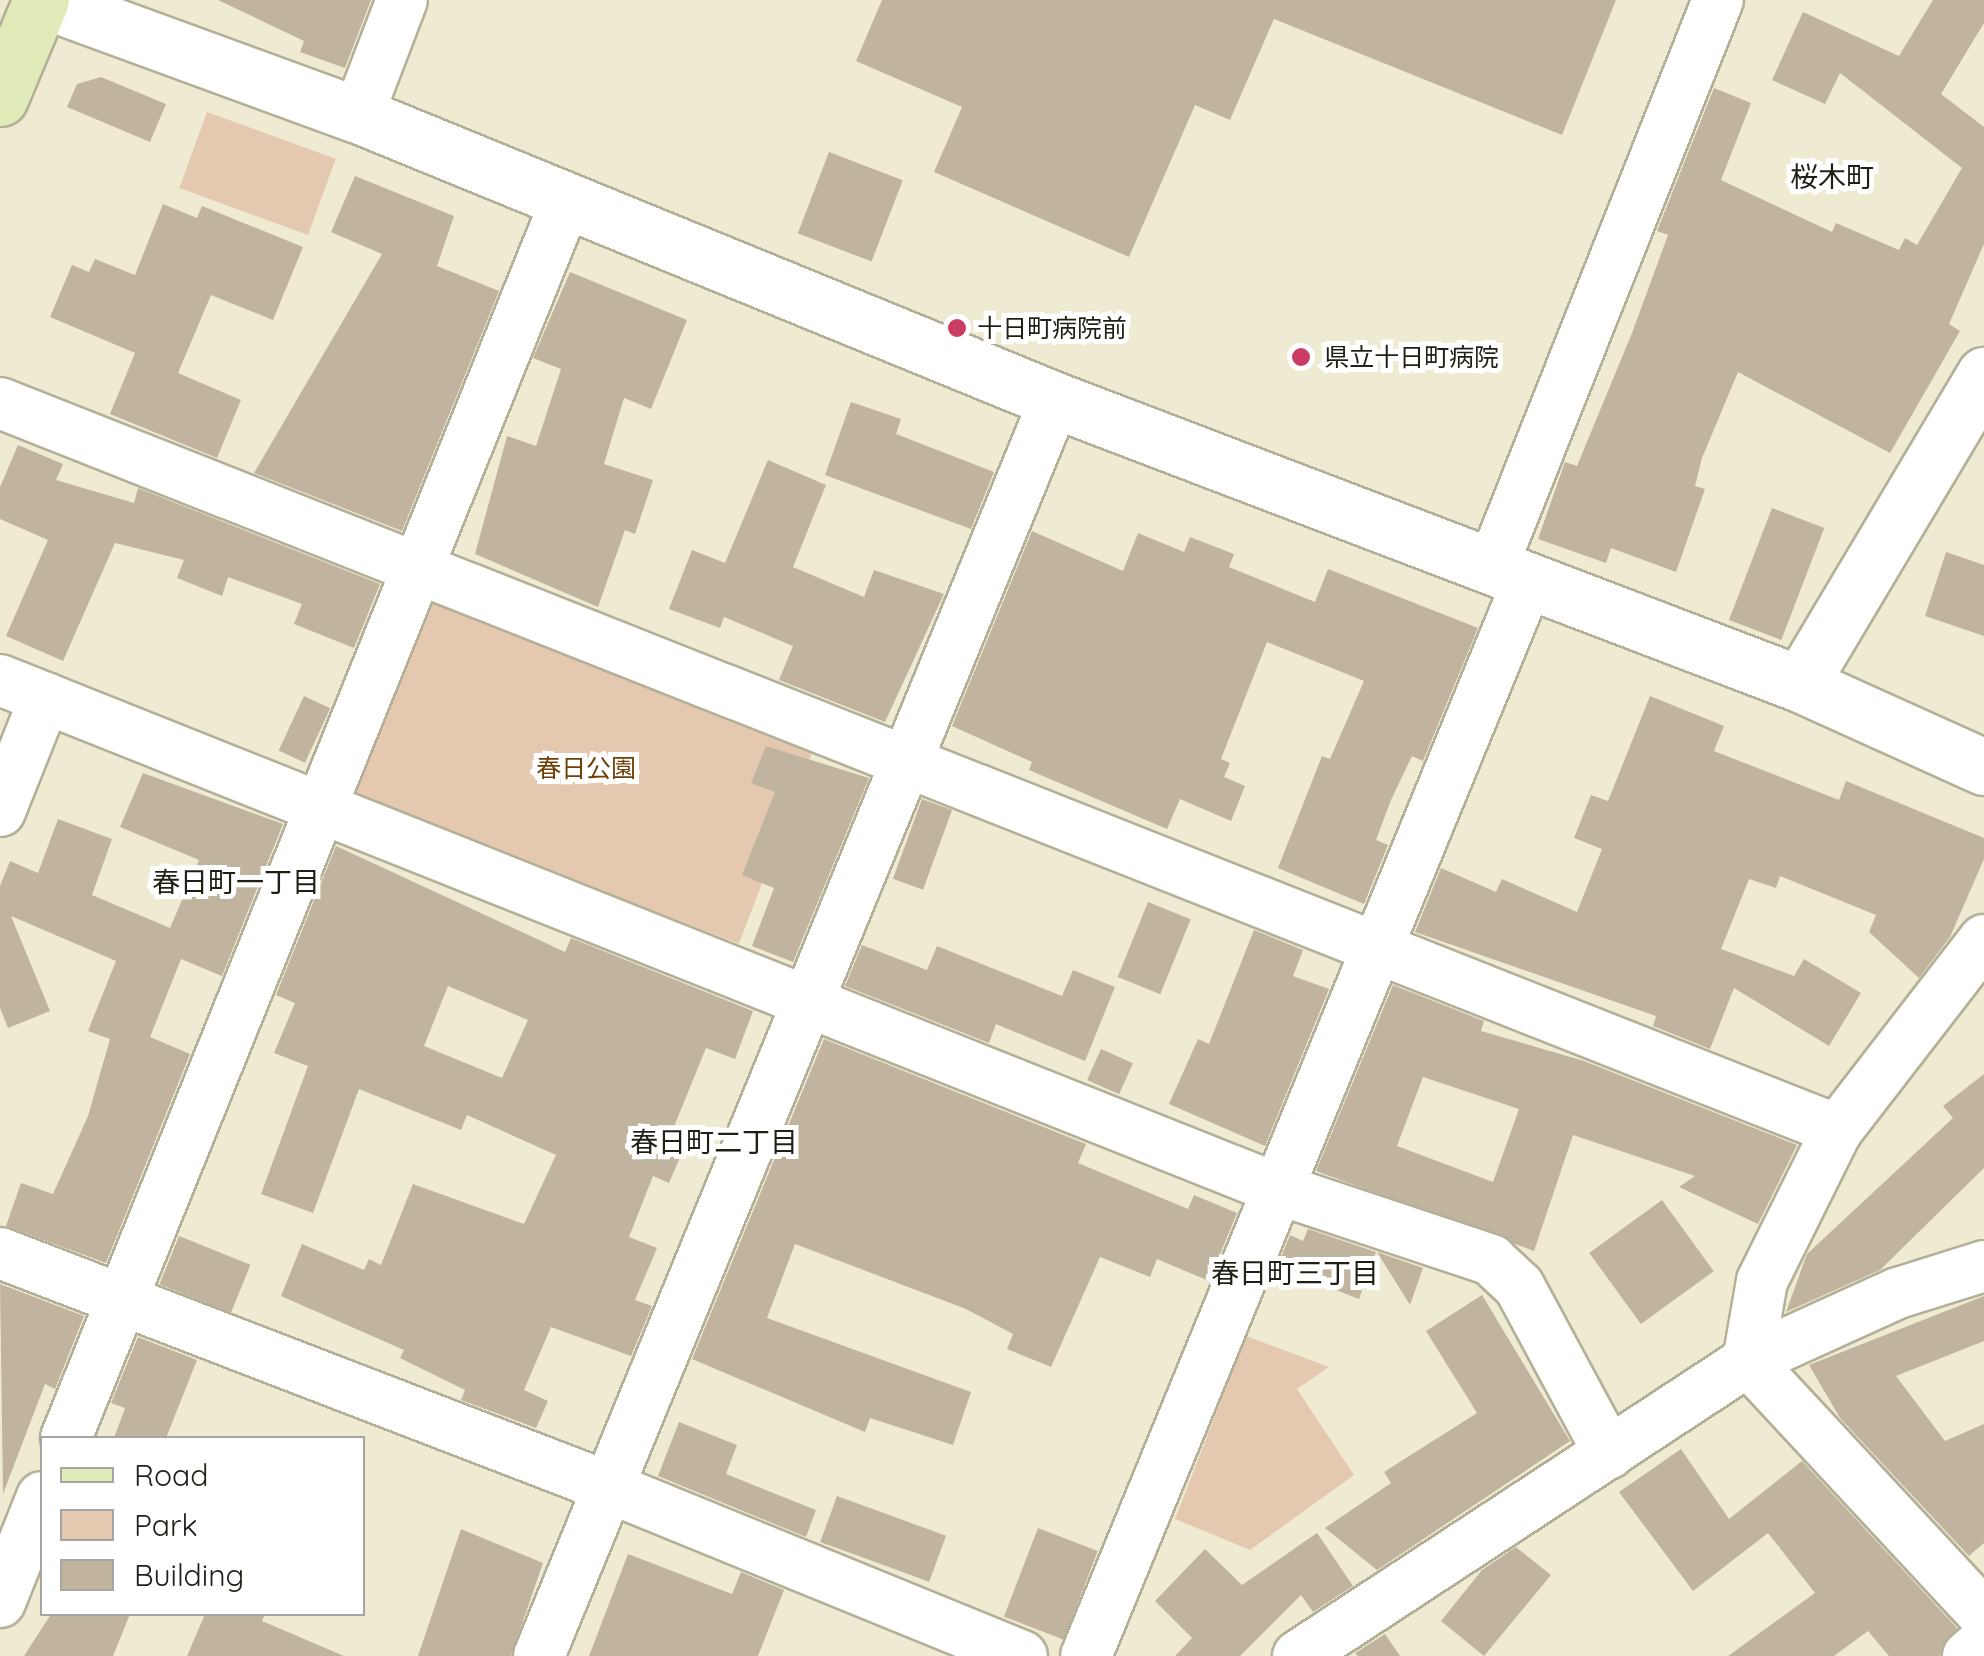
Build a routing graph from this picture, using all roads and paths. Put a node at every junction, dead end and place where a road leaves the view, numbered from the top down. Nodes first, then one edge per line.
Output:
1 (42, 0) edge
2 (402, 0) edge
3 (1718, 0) edge
4 (0, 98) edge
5 (358, 115) junction
6 (566, 200) junction
7 (1984, 375) edge
8 (1055, 400) junction
9 (0, 403) edge
10 (418, 568) junction
11 (1510, 574) junction
12 (1800, 684) junction
13 (22, 689) edge
14 (906, 762) junction
15 (1984, 767) edge
16 (321, 808) junction
17 (0, 811) edge
18 (1984, 940) edge
19 (1378, 947) junction
20 (807, 1002) junction
21 (1837, 1130) junction
22 (1278, 1189) junction
23 (0, 1253) edge
24 (1984, 1266) edge
25 (121, 1300) junction
26 (1748, 1361) junction
27 (67, 1436) edge
28 (1609, 1453) junction
29 (608, 1486) junction
30 (40, 1501) edge
31 (0, 1602) edge
32 (1984, 1615) edge
33 (1984, 1642) edge
34 (539, 1656) edge
35 (1022, 1656) edge
36 (1086, 1656) edge
37 (1298, 1656) edge
38 (1968, 1656) edge

1 - 4 main road
1 - 5 street
2 - 5 street
3 - 11 street
5 - 6 street
6 - 8 street
6 - 10 street
7 - 12 street
8 - 11 street
8 - 14 street
9 - 10 street
10 - 14 street
10 - 16 street
11 - 12 street
11 - 19 street
12 - 15 street
13 - 16 street
13 - 17 street
14 - 19 street
14 - 20 street
16 - 20 street
16 - 25 street
18 - 21 street
19 - 21 street
19 - 22 street
20 - 22 street
20 - 29 street
21 - 26 street
22 - 28 street
22 - 36 street
23 - 25 street
24 - 26 street
25 - 27 street
25 - 29 street
26 - 28 street
26 - 32 street
28 - 37 street
29 - 34 street
29 - 35 street
30 - 31 street
33 - 38 street

